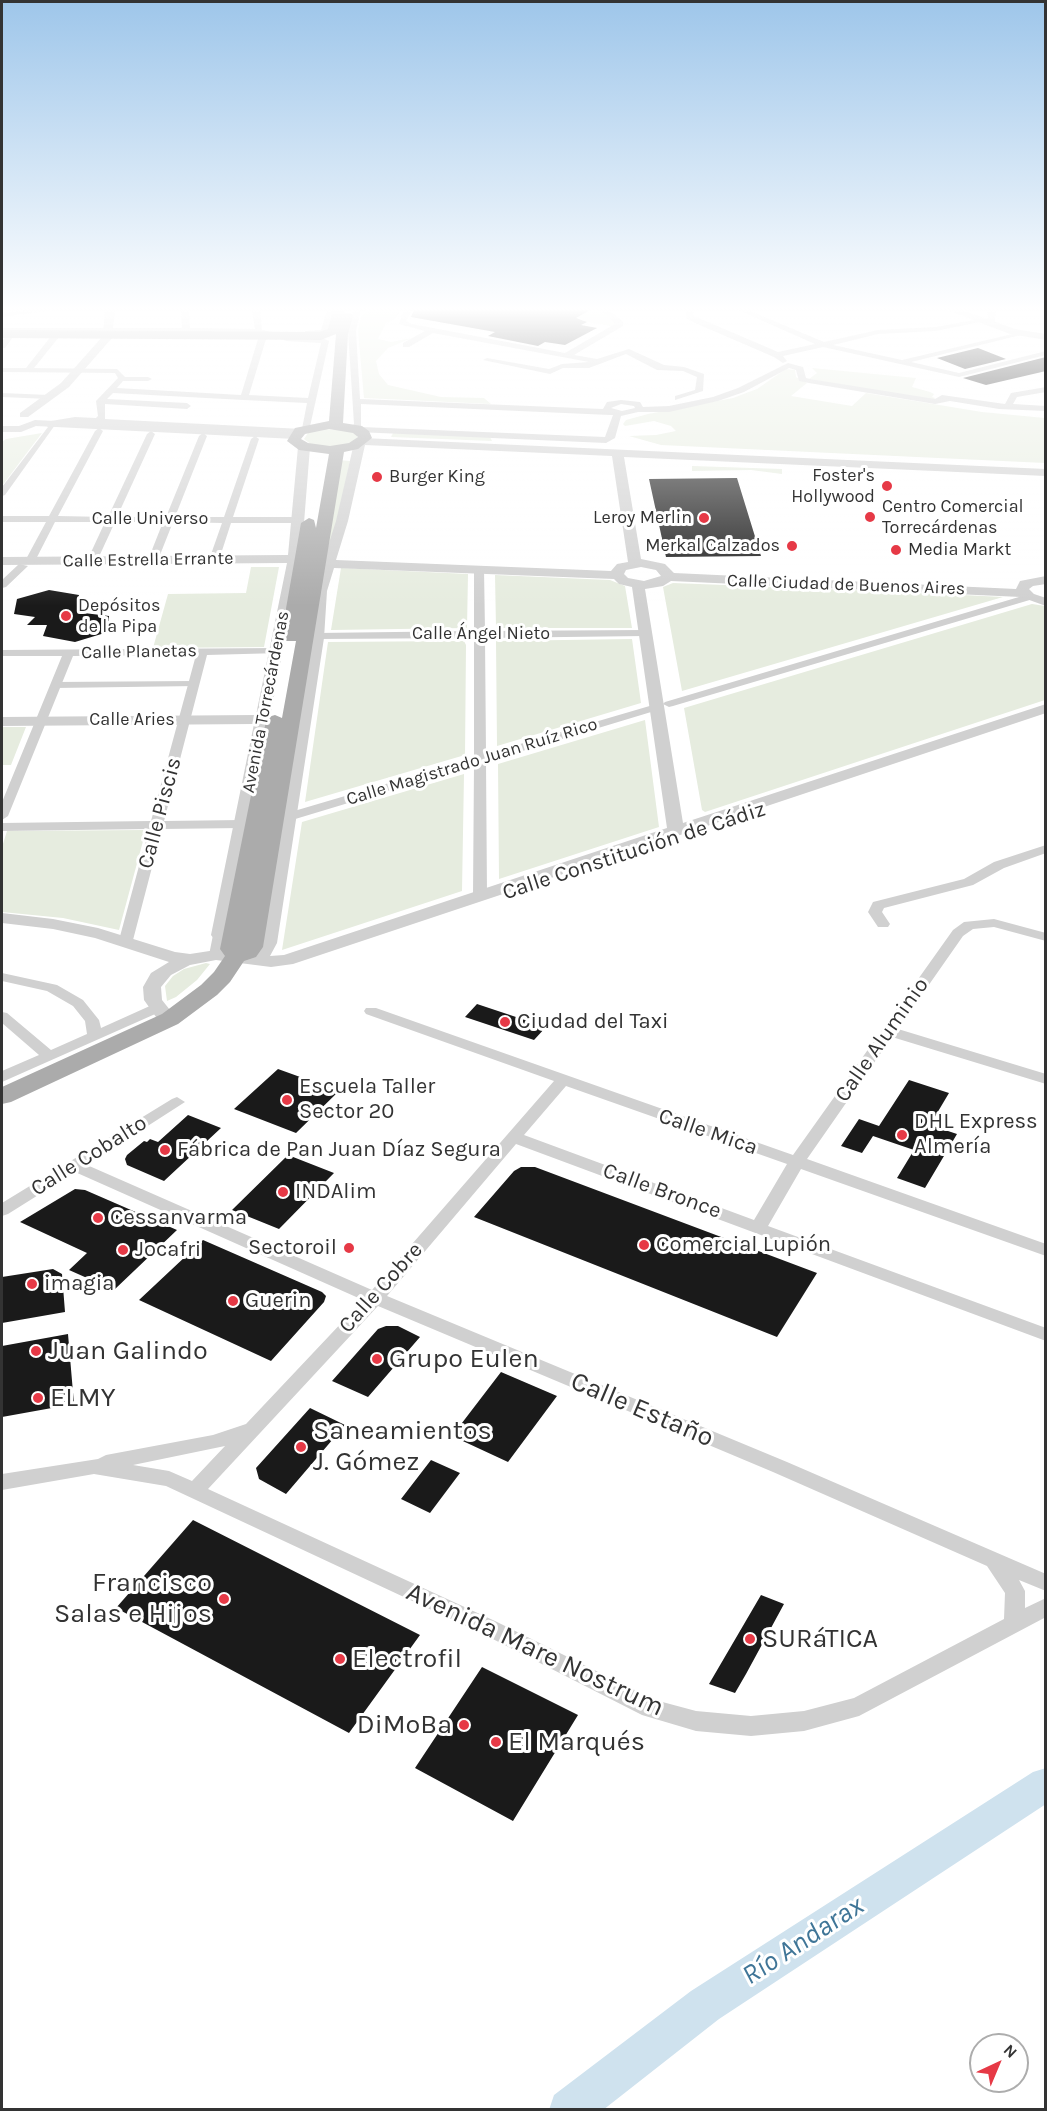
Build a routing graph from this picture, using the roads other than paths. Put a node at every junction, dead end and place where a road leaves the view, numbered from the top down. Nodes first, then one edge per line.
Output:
1 (33, 409) edge
2 (99, 409) edge
3 (141, 409) edge
4 (185, 409) edge
5 (309, 409) edge
6 (331, 409) edge
7 (357, 409) edge
8 (518, 409) edge
9 (607, 409) edge
10 (631, 409) edge
11 (614, 413) junction
12 (24, 415) junction
13 (130, 419) junction
14 (4, 423) edge
15 (35, 423) junction
16 (100, 423) junction
17 (173, 423) junction
18 (50, 426) junction
19 (331, 426) junction
20 (151, 434) junction
21 (203, 436) junction
22 (360, 436) junction
23 (300, 437) junction
24 (255, 439) junction
25 (330, 450) junction
26 (623, 452) junction
27 (1046, 471) edge
28 (2, 493) edge
29 (2, 519) edge
30 (53, 519) junction
31 (112, 519) junction
32 (170, 519) junction
33 (227, 519) junction
34 (299, 520) junction
35 (153, 560) junction
36 (214, 560) junction
37 (2, 561) edge
38 (92, 561) junction
39 (274, 561) junction
40 (294, 561) junction
41 (331, 561) junction
42 (27, 563) junction
43 (641, 564) junction
44 (2, 566) edge
45 (479, 569) junction
46 (617, 573) junction
47 (668, 575) junction
48 (1046, 580) edge
49 (644, 584) junction
50 (2, 585) edge
51 (1025, 592) junction
52 (1046, 602) edge
53 (645, 633) junction
54 (312, 634) junction
55 (480, 634) junction
56 (276, 651) junction
57 (202, 652) junction
58 (2, 653) edge
59 (69, 653) junction
60 (194, 684) junction
61 (55, 685) junction
62 (663, 705) junction
63 (1046, 708) edge
64 (1046, 714) edge
65 (263, 719) junction
66 (184, 720) junction
67 (2, 721) edge
68 (39, 721) junction
69 (481, 759) junction
70 (2, 816) edge
71 (288, 817) junction
72 (242, 824) junction
73 (156, 825) junction
74 (2, 827) edge
75 (684, 828) junction
76 (1046, 849) edge
77 (480, 895) junction
78 (2, 918) edge
79 (883, 924) dead end
80 (1046, 938) edge
81 (126, 940) junction
82 (233, 955) junction
83 (177, 962) junction
84 (2, 977) edge
85 (371, 1011) dead end
86 (163, 1014) junction
87 (2, 1016) edge
88 (889, 1030) junction
89 (95, 1036) junction
90 (49, 1056) junction
91 (2, 1077) edge
92 (1046, 1079) edge
93 (562, 1081) junction
94 (2, 1096) edge
95 (177, 1102) dead end
96 (513, 1137) junction
97 (796, 1163) junction
98 (74, 1165) junction
99 (2, 1210) edge
100 (759, 1227) junction
101 (1046, 1250) edge
102 (375, 1298) junction
103 (1046, 1335) edge
104 (254, 1427) junction
105 (94, 1466) junction
106 (2, 1482) edge
107 (195, 1490) junction
108 (995, 1562) junction
109 (1046, 1583) edge
110 (1046, 1607) edge
111 (1014, 1624) junction

1 - 12 street
2 - 16 street
3 - 13 street
4 - 17 street
5 - 23 street
6 - 19 main road
7 - 22 street
8 - 11 street
9 - 11 street
10 - 11 street
11 - 22 street
12 - 14 street
12 - 15 street
13 - 16 street
13 - 17 street
14 - 15 street
15 - 18 street
16 - 17 street
16 - 18 street
16 - 20 street
16 - 30 street
17 - 23 street
18 - 23 street
18 - 28 street
19 - 22 main road
19 - 23 main road
20 - 21 street
20 - 31 street
21 - 24 street
21 - 32 street
22 - 25 main road
22 - 26 street
22 - 27 street
22 - 41 street, Avenida Torrecárdenas
23 - 24 street
23 - 25 main road
23 - 34 street, Avenida Torrecárdenas
24 - 33 street
25 - 54 main road, Avenida Torrecárdenas
25 - 82 main road, Avenida Torrecárdenas
26 - 27 street
26 - 43 street
29 - 30 street, Calle Universo
30 - 31 street, Calle Universo
30 - 42 street
31 - 32 street, Calle Universo
31 - 38 street
32 - 33 street, Calle Universo
32 - 35 street
33 - 34 street, Calle Universo
33 - 36 street
34 - 40 street, Avenida Torrecárdenas
35 - 36 street, Calle Estrella Errante
35 - 38 street, Calle Estrella Errante
36 - 39 street, Calle Estrella Errante
37 - 42 street, Calle Estrella Errante
38 - 42 street, Calle Estrella Errante
39 - 40 street, Calle Estrella Errante
39 - 42 street, Calle Estrella Errante
40 - 56 street, Avenida Torrecárdenas
41 - 45 street
41 - 46 street
41 - 54 street, Avenida Torrecárdenas
42 - 44 street, Calle Estrella Errante
42 - 50 street
43 - 46 street
43 - 47 street, Calle Ciudad de Buenos Aires
45 - 46 street
45 - 55 street
46 - 49 street
47 - 49 street, Calle Ciudad de Buenos Aires
47 - 51 street, Calle Ciudad de Buenos Aires
48 - 51 street, Calle Ciudad de Buenos Aires
49 - 53 street
49 - 62 street
51 - 52 street, Calle Ciudad de Buenos Aires
51 - 62 street, Calle Magistrado Juan Ruíz Rico
53 - 55 street, Calle Ángel Nieto
53 - 62 street
54 - 55 street, Calle Ángel Nieto
54 - 71 street, Avenida Torrecárdenas
54 - 82 main road, Avenida Torrecárdenas
55 - 69 street
56 - 57 street, Calle Planetas
56 - 65 street, Avenida Torrecárdenas
57 - 59 street, Calle Planetas
57 - 60 street, Calle Piscis
58 - 59 street, Calle Planetas
59 - 61 street
60 - 61 street
60 - 66 street, Calle Piscis
61 - 68 street
62 - 69 street, Calle Magistrado Juan Ruíz Rico
62 - 75 street
63 - 75 street, Calle Constitución de Cádiz
64 - 82 street, Calle Constitución de Cádiz
65 - 66 street, Calle Aries
65 - 72 street, Avenida Torrecárdenas
66 - 68 street, Calle Aries
66 - 73 street, Calle Piscis
67 - 68 street, Calle Aries
68 - 70 street
69 - 71 street, Calle Magistrado Juan Ruíz Rico
69 - 77 street
71 - 82 street, Avenida Torrecárdenas
72 - 73 street
72 - 82 street, Avenida Torrecárdenas
73 - 74 street
73 - 81 street, Calle Piscis
75 - 77 street, Calle Constitución de Cádiz
76 - 79 street
77 - 82 street, Calle Constitución de Cádiz
78 - 81 street
80 - 88 street, Calle Aluminio
81 - 83 street
82 - 83 street
82 - 86 main road
83 - 86 street
84 - 89 street
85 - 93 street, Calle Mica
86 - 89 street
86 - 94 main road
87 - 90 street
88 - 92 street
88 - 97 street, Calle Aluminio
89 - 90 street
90 - 91 street
93 - 96 street, Calle Cobre
93 - 97 street, Calle Mica
95 - 98 street, Calle Cobalto
96 - 100 street, Calle Bronce
96 - 102 street, Calle Cobre
97 - 100 street, Calle Aluminio
97 - 101 street, Calle Mica
98 - 99 street, Calle Cobalto
98 - 102 street, Calle Estaño
100 - 103 street, Calle Bronce
102 - 104 street, Calle Cobre
102 - 108 street, Calle Estaño
104 - 105 street, Avenida Mare Nostrum
104 - 107 street, Calle Cobre
105 - 106 street, Avenida Mare Nostrum
105 - 107 street, Avenida Mare Nostrum
107 - 111 street, Avenida Mare Nostrum
108 - 109 street, Calle Estaño
108 - 111 street
110 - 111 street, Avenida Mare Nostrum

